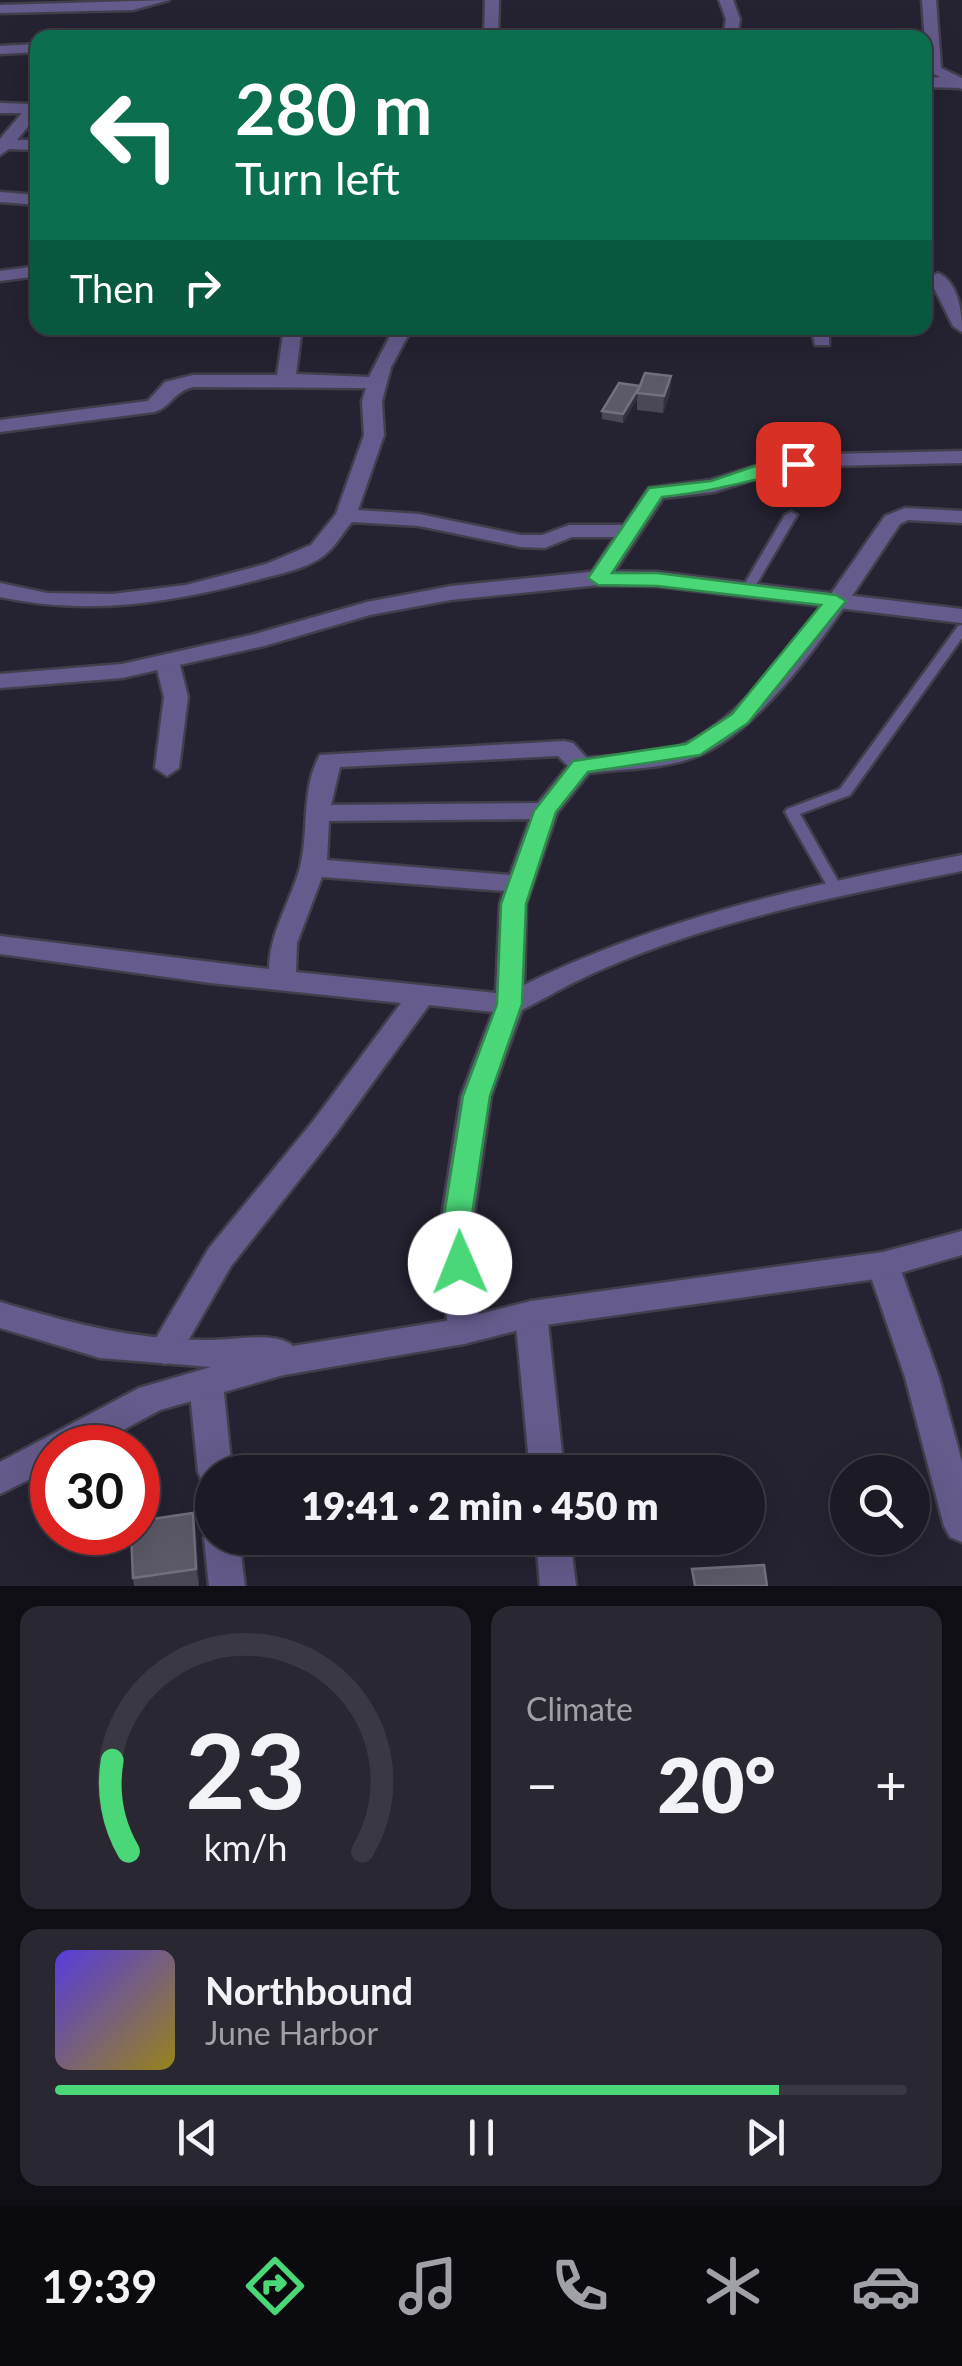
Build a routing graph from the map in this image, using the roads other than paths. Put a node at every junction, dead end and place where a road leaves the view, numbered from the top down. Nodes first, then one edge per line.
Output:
1 (162, 0) edge
2 (492, 0) edge
3 (726, 0) edge
4 (929, 0) edge
5 (0, 8) edge
6 (491, 30) edge
7 (731, 30) edge
8 (931, 30) edge
9 (932, 42) edge
10 (30, 48) edge
11 (0, 50) edge
12 (932, 82) edge
13 (962, 83) edge
14 (30, 107) edge
15 (0, 108) edge
16 (30, 115) edge
17 (30, 144) edge
18 (2, 146) edge
19 (0, 197) edge
20 (30, 199) edge
21 (30, 272) edge
22 (962, 275) edge
23 (0, 276) edge
24 (932, 278) edge
25 (962, 326) edge
26 (293, 335) edge
27 (399, 335) edge
28 (286, 379) junction
29 (376, 384) junction
30 (0, 426) edge
31 (962, 457) edge
32 (346, 515) junction
33 (791, 515) dead end
34 (962, 516) edge
35 (632, 531) junction
36 (598, 578) junction
37 (0, 590) edge
38 (747, 590) junction
39 (836, 601) junction
40 (962, 616) edge
41 (962, 629) edge
42 (167, 661) junction
43 (0, 681) edge
44 (581, 766) junction
45 (167, 768) dead end
46 (545, 811) junction
47 (316, 813) junction
48 (962, 864) edge
49 (313, 868) junction
50 (520, 884) junction
51 (835, 888) junction
52 (0, 944) edge
53 (282, 979) junction
54 (422, 995) junction
55 (510, 1004) junction
56 (962, 1243) edge
57 (883, 1265) junction
58 (531, 1314) junction
59 (0, 1315) edge
60 (464, 1331) junction
61 (165, 1350) junction
62 (352, 1350) junction
63 (206, 1382) junction
64 (100, 1425) edge
65 (213, 1455) edge
66 (545, 1455) edge
67 (30, 1463) edge
68 (0, 1479) edge
69 (962, 1526) edge
70 (224, 1555) edge
71 (555, 1555) edge
72 (227, 1586) edge
73 (558, 1586) edge

1 - 5 street
2 - 6 street
3 - 7 street
4 - 8 street
9 - 13 street
10 - 11 street
12 - 13 street
14 - 15 street
16 - 18 street
17 - 18 street
19 - 20 street
21 - 23 street
22 - 24 street
24 - 25 street
26 - 28 street
27 - 29 street
28 - 29 street
28 - 30 street
29 - 32 street
31 - 35 street
32 - 35 street
32 - 37 street
33 - 38 lane
34 - 39 street
35 - 36 street
36 - 38 street
36 - 42 street
38 - 39 street
39 - 40 street
39 - 44 street
41 - 51 lane
42 - 43 street
42 - 45 street
44 - 46 street
44 - 47 street
46 - 47 street
46 - 50 street
47 - 49 street
48 - 51 street
49 - 50 street
49 - 53 street
50 - 55 street
51 - 55 street
52 - 53 street
53 - 54 street
54 - 55 street
54 - 61 street
55 - 60 street
56 - 57 street
57 - 58 street
57 - 69 street
58 - 60 street
58 - 66 street
59 - 61 street
60 - 62 street
61 - 62 street
62 - 63 street
63 - 64 street
63 - 65 street
67 - 68 street
70 - 72 street
71 - 73 street

